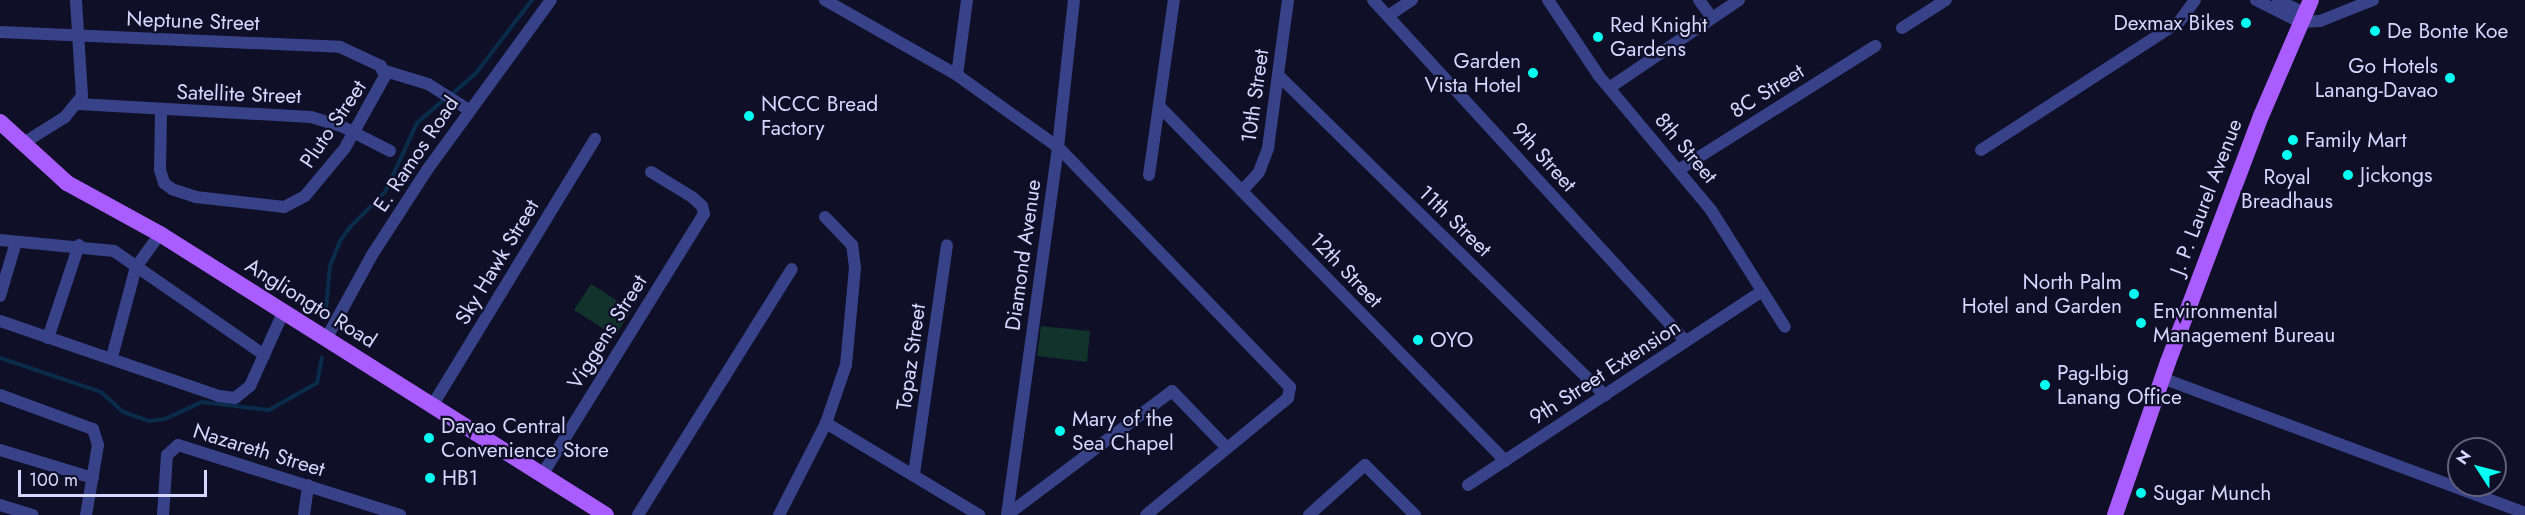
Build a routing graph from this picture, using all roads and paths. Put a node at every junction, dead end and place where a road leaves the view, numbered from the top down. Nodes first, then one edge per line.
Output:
1 (76, 0) edge
2 (551, 0) edge
3 (825, 0) edge
4 (967, 0) edge
5 (1074, 0) edge
6 (1174, 0) edge
7 (1288, 0) edge
8 (1372, 0) edge
9 (1412, 0) edge
10 (1548, 0) edge
11 (1699, 0) edge
12 (1739, 0) edge
13 (1946, 0) edge
14 (2195, 0) edge
15 (2256, 0) edge
16 (2278, 0) edge
17 (2373, 0) edge
18 (2305, 11) edge
19 (1388, 16) junction
20 (1712, 18) junction
21 (1902, 28) dead end
22 (0, 32) edge
23 (81, 36) junction
24 (1875, 46) dead end
25 (382, 68) junction
26 (957, 75) junction
27 (1278, 75) junction
28 (1609, 88) junction
29 (78, 104) junction
30 (1159, 106) junction
31 (161, 110) junction
32 (469, 110) junction
33 (3, 130) edge
34 (355, 134) junction
35 (595, 139) dead end
36 (22, 144) junction
37 (1058, 147) junction
38 (1981, 150) dead end
39 (390, 151) dead end
40 (1680, 169) junction
41 (651, 172) dead end
42 (1149, 175) dead end
43 (1242, 191) junction
44 (825, 217) dead end
45 (160, 234) junction
46 (0, 240) edge
47 (16, 242) junction
48 (80, 245) junction
49 (947, 245) dead end
50 (136, 267) junction
51 (792, 269) dead end
52 (1762, 291) junction
53 (0, 296) edge
54 (283, 313) junction
55 (0, 321) edge
56 (1785, 327) dead end
57 (48, 338) junction
58 (326, 339) junction
59 (1686, 341) junction
60 (264, 355) junction
61 (112, 357) junction
62 (2162, 378) junction
63 (0, 395) edge
64 (1605, 395) junction
65 (432, 406) junction
66 (826, 423) junction
67 (1227, 447) junction
68 (0, 450) edge
69 (1505, 461) junction
70 (914, 474) junction
71 (542, 475) junction
72 (93, 478) junction
73 (308, 485) junction
74 (1468, 485) dead end
75 (0, 505) edge
76 (2525, 513) edge
77 (33, 515) edge
78 (86, 515) edge
79 (163, 515) edge
80 (304, 515) edge
81 (400, 515) edge
82 (606, 515) edge
83 (638, 515) edge
84 (779, 515) edge
85 (979, 515) edge
86 (1007, 515) edge
87 (1146, 515) edge
88 (1309, 515) edge
89 (1415, 515) edge
90 (2115, 515) edge

1 - 23 street
2 - 32 street, E. Ramos Road
3 - 26 street
4 - 26 street
5 - 37 street, Diamond Avenue
6 - 30 street
7 - 27 street, 10th Street
8 - 19 street, 9th Street
9 - 19 street
10 - 28 street, 8th Street
11 - 20 street
12 - 20 street
13 - 21 street
14 - 38 street
15 - 18 street
16 - 18 street
17 - 18 street
18 - 62 main road, J. P. Laurel Avenue
19 - 59 street, 9th Street
20 - 28 street
22 - 23 street, Neptune Street
23 - 25 street, Neptune Street
23 - 29 street
24 - 40 street, 8C Street
25 - 32 street, Neptune Street
25 - 34 street, Pluto Street
26 - 37 street
27 - 43 street, 10th Street
27 - 64 street, 11th Street
28 - 40 street, 8th Street
29 - 31 street, Satellite Street
29 - 36 street
30 - 42 street
30 - 43 street, 12th Street
31 - 34 street, Satellite Street
31 - 34 street, Pluto Street
32 - 58 street, E. Ramos Road
33 - 36 main road, Angliongto Road
34 - 39 street, Satellite Street
35 - 65 street, Sky Hawk Street
36 - 45 main road, Angliongto Road
37 - 67 street
37 - 86 street, Diamond Avenue
40 - 52 street, 8th Street
41 - 71 street, Viggens Street
43 - 69 street, 12th Street
44 - 66 street
45 - 50 street
45 - 54 main road, Angliongto Road
46 - 47 street
47 - 48 street
47 - 53 street
48 - 50 street
48 - 57 street
49 - 70 street, Topaz Street
50 - 60 street
50 - 61 street
51 - 83 street
52 - 56 street, 8th Street
52 - 59 street, 9th Street Extension
54 - 58 main road, Angliongto Road
54 - 60 street
55 - 57 street
57 - 61 street
58 - 65 main road, Angliongto Road
59 - 64 street, 9th Street Extension
60 - 61 street
62 - 76 street
62 - 90 main road, J. P. Laurel Avenue
63 - 72 street
64 - 69 street, 9th Street Extension
65 - 71 main road, Angliongto Road
66 - 70 street
66 - 84 street
67 - 86 street
67 - 87 street
68 - 72 street
69 - 74 street, 9th Street Extension
70 - 85 street
71 - 82 main road, Angliongto Road
72 - 78 street
73 - 79 street, Nazareth Street
73 - 80 street
73 - 81 street, Nazareth Street
75 - 77 street
88 - 89 street

